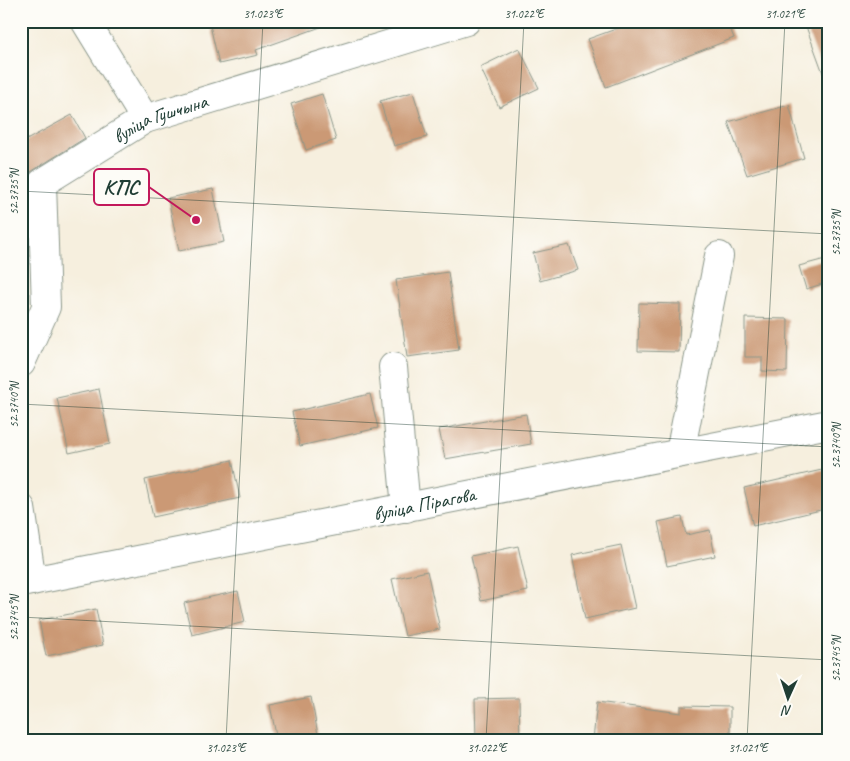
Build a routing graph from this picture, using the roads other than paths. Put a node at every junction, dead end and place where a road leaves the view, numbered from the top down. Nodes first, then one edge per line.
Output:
1 (85, 21) edge
2 (466, 21) edge
3 (146, 119) junction
4 (719, 256) dead end
5 (21, 363) edge
6 (392, 367) dead end
7 (829, 424) edge
8 (680, 453) junction
9 (21, 508) edge
10 (406, 508) junction
11 (27, 582) edge

1 - 3 street
2 - 3 street, вуліца Гушчына
3 - 5 street, вуліца Гушчына
4 - 8 street
6 - 10 street
7 - 8 street, вуліца Пірагова
8 - 10 street, вуліца Пірагова
9 - 11 street
10 - 11 street, вуліца Пірагова

